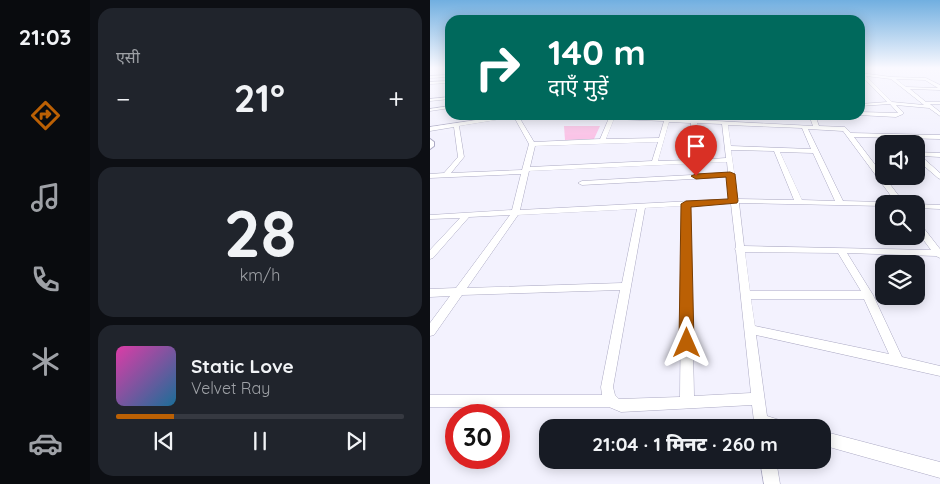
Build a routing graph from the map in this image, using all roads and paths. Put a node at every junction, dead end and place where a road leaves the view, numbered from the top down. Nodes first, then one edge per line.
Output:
1 (878, 91) edge
2 (908, 91) edge
3 (445, 98) edge
4 (430, 100) edge
5 (924, 103) junction
6 (940, 103) edge
7 (891, 104) junction
8 (865, 105) edge
9 (930, 107) junction
10 (445, 108) edge
11 (430, 110) edge
12 (865, 114) edge
13 (940, 114) edge
14 (463, 120) edge
15 (491, 120) edge
16 (518, 120) edge
17 (611, 120) edge
18 (667, 120) edge
19 (690, 120) edge
20 (699, 120) edge
21 (814, 120) edge
22 (725, 123) junction
23 (459, 125) junction
24 (804, 127) junction
25 (817, 128) junction
26 (430, 129) edge
27 (849, 135) junction
28 (875, 136) edge
29 (925, 137) edge
30 (940, 137) edge
31 (662, 140) junction
32 (602, 141) junction
33 (430, 142) edge
34 (532, 144) junction
35 (430, 146) edge
36 (728, 148) junction
37 (776, 149) junction
38 (815, 151) junction
39 (925, 154) edge
40 (940, 155) edge
41 (729, 160) junction
42 (693, 162) junction
43 (925, 163) edge
44 (654, 164) junction
45 (526, 171) junction
46 (730, 174) junction
47 (430, 176) edge
48 (445, 176) junction
49 (940, 177) edge
50 (582, 183) dead end
51 (894, 195) edge
52 (733, 201) junction
53 (799, 202) junction
54 (840, 203) junction
55 (686, 204) junction
56 (875, 204) edge
57 (925, 206) edge
58 (641, 207) junction
59 (940, 207) edge
60 (515, 214) junction
61 (466, 216) junction
62 (430, 217) edge
63 (925, 236) edge
64 (740, 250) junction
65 (841, 250) junction
66 (939, 254) edge
67 (430, 256) edge
68 (626, 286) junction
69 (430, 293) edge
70 (458, 293) junction
71 (745, 295) junction
72 (868, 295) junction
73 (749, 329) junction
74 (430, 332) edge
75 (898, 361) junction
76 (940, 372) edge
77 (758, 399) junction
78 (611, 401) junction
79 (430, 402) edge
80 (687, 402) junction
81 (761, 419) edge
82 (831, 440) edge
83 (770, 469) edge
84 (940, 470) edge
85 (772, 484) edge

1 - 7 street
2 - 5 street
3 - 4 street
5 - 6 street
5 - 9 street
7 - 8 street
7 - 9 street
7 - 12 street
9 - 13 street
10 - 11 street
14 - 23 street
15 - 23 street
16 - 34 street
17 - 32 street
18 - 31 street
19 - 42 street
20 - 22 street
21 - 25 street
22 - 24 street
22 - 36 street
23 - 26 street
23 - 48 street
24 - 25 street
24 - 38 street
25 - 27 street
27 - 28 street
27 - 51 street
29 - 30 street
31 - 32 street
31 - 44 street
32 - 34 street
33 - 35 main road
34 - 45 street
36 - 37 street
36 - 41 street
37 - 38 street
37 - 53 street
38 - 54 street
39 - 40 street
41 - 42 street
41 - 46 street
42 - 44 street
43 - 49 street
44 - 45 street
45 - 48 street
45 - 60 street
46 - 50 street
46 - 52 street
47 - 48 street
52 - 53 street
52 - 55 street
52 - 64 street
53 - 54 street
54 - 56 street
55 - 58 street
55 - 80 street
57 - 59 street
58 - 60 street
58 - 68 street
60 - 61 street
60 - 70 street
61 - 62 street
61 - 67 street
63 - 66 street
64 - 65 street
64 - 71 street
65 - 66 street
65 - 72 street
68 - 70 street
68 - 78 street
69 - 70 street
70 - 74 street
71 - 72 street
71 - 73 street
72 - 75 street
73 - 75 street
73 - 77 street
75 - 76 street
77 - 80 street
77 - 81 street
78 - 79 street
78 - 80 street
82 - 84 street
83 - 85 street

